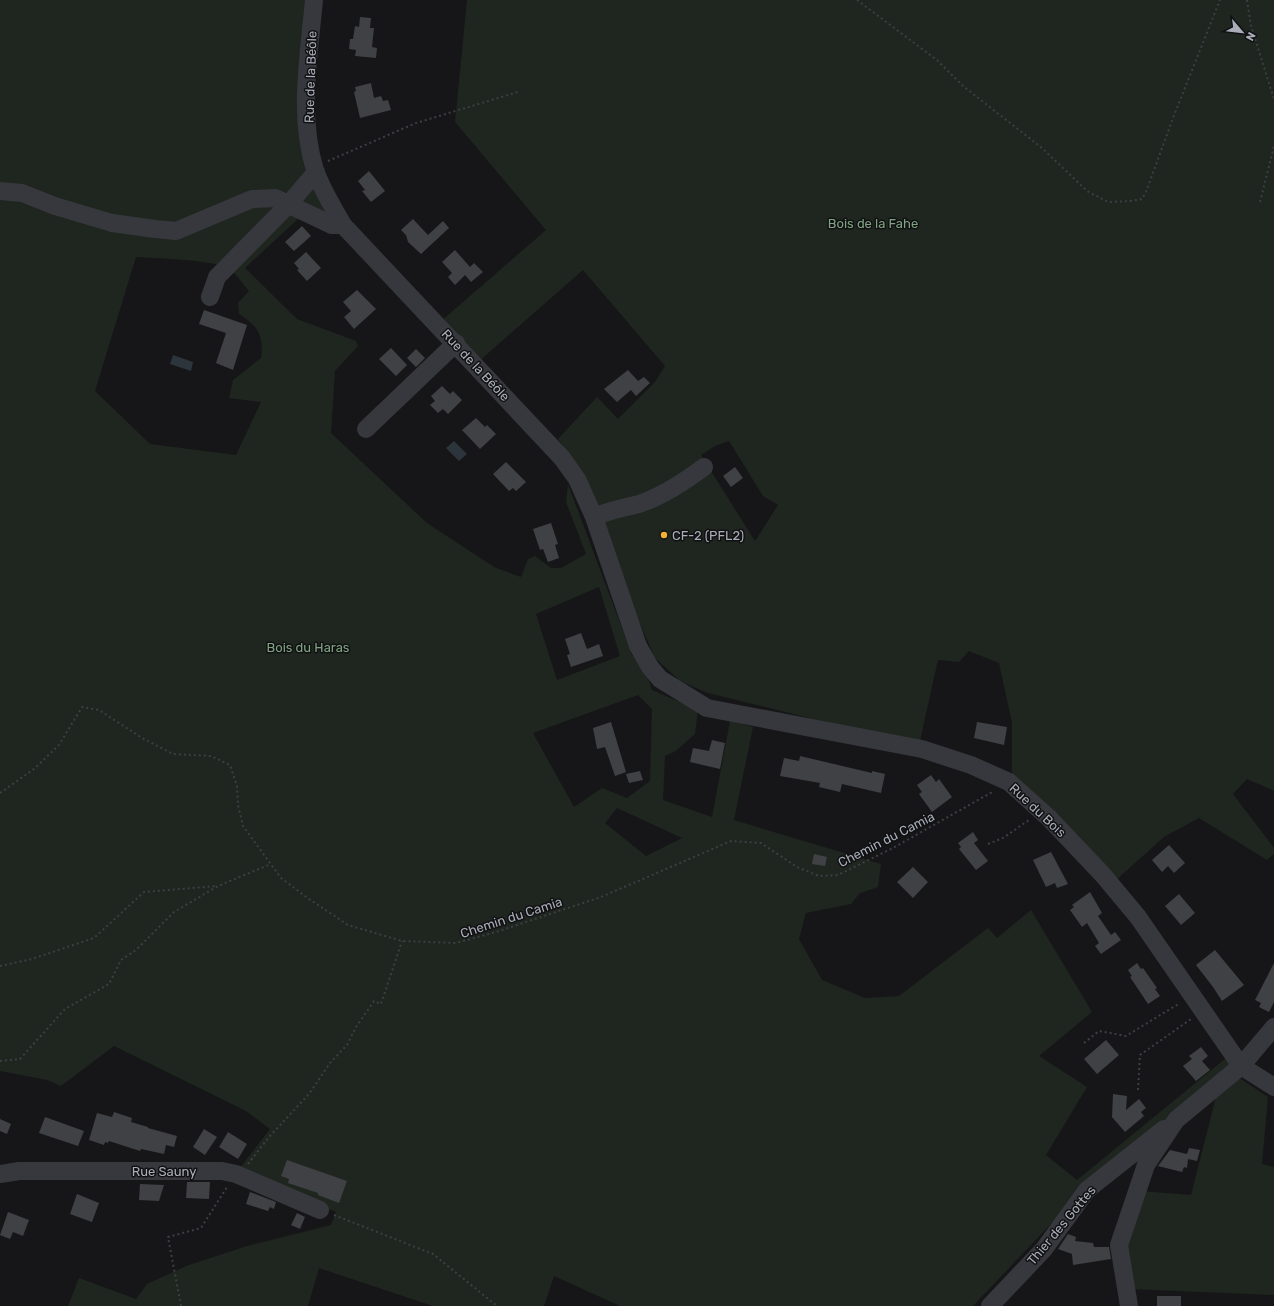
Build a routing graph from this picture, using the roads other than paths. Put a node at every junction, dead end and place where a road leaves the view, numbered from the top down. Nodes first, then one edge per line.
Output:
1 (314, 0) edge
2 (315, 170) junction
3 (0, 191) edge
4 (289, 204) junction
5 (343, 225) junction
6 (210, 297) dead end
7 (456, 343) junction
8 (366, 429) dead end
9 (704, 467) dead end
10 (594, 516) junction
11 (707, 708) joint
12 (1274, 1027) edge
13 (1241, 1066) junction
14 (1274, 1087) edge
15 (1176, 1120) junction
16 (0, 1174) edge
17 (320, 1210) road end
18 (990, 1306) edge
19 (1129, 1306) edge

1 - 2 street, Rue de la Béôle
2 - 4 street
2 - 5 street, Rue de la Béôle
3 - 4 street
4 - 5 street
4 - 6 street
5 - 7 street, Rue de la Béôle
7 - 8 street
7 - 10 street, Rue de la Béôle
9 - 10 street
10 - 11 street, Rue de la Béôle
11 - 13 street, Rue du Bois
12 - 13 street, Thier des Gottes
13 - 14 street
13 - 15 street, Thier des Gottes
15 - 18 street, Thier des Gottes
15 - 19 street
16 - 17 street, Rue Sauny

